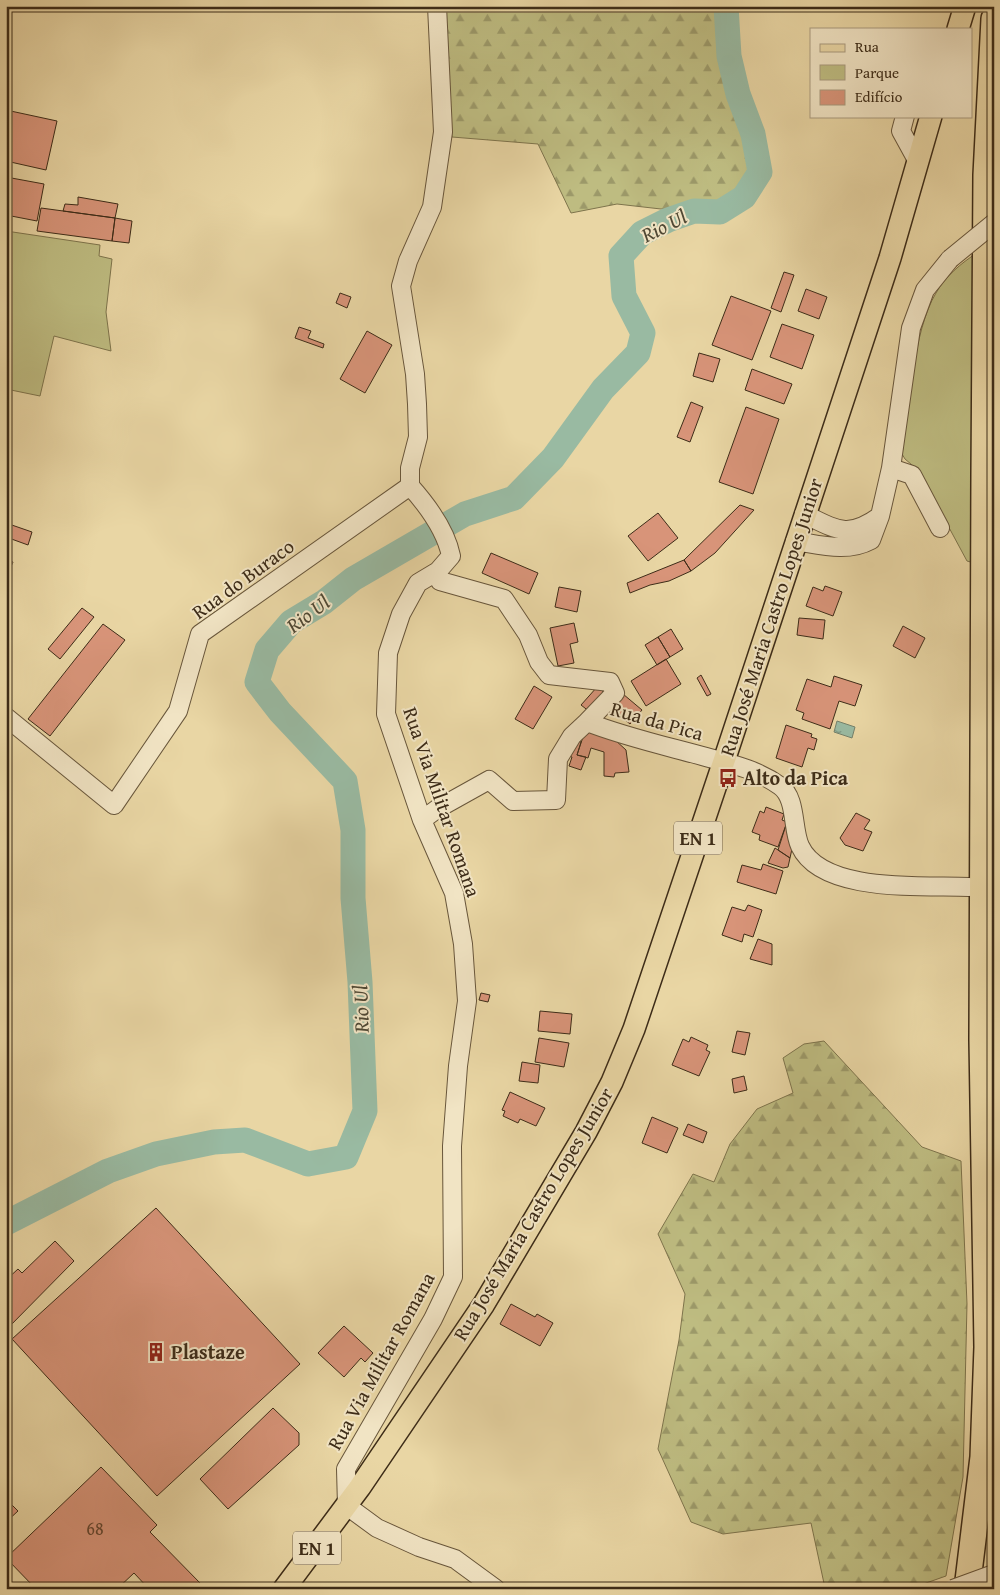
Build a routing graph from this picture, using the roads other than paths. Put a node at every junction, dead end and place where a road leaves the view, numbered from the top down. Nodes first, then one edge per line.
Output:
1 (437, 6) edge
2 (966, 6) edge
3 (994, 19) edge
4 (958, 28) edge
5 (904, 118) edge
6 (930, 118) edge
7 (918, 162) junction
8 (994, 223) edge
9 (891, 468) junction
10 (410, 486) junction
11 (804, 514) junction
12 (880, 516) junction
13 (940, 528) dead end
14 (795, 541) junction
15 (438, 571) junction
16 (6, 718) edge
17 (586, 722) junction
18 (724, 762) junction
19 (422, 820) junction
20 (969, 887) dead end
21 (994, 953) edge
22 (994, 1081) edge
23 (994, 1468) edge
24 (347, 1506) junction
25 (994, 1574) edge
26 (284, 1589) edge
27 (496, 1589) edge
28 (953, 1589) edge
29 (967, 1589) edge
30 (978, 1589) edge

1 - 10 street
2 - 4 main road
3 - 29 highway
5 - 7 street
6 - 7 main road, Rua José Maria Castro Lopes Junior / EN 1
7 - 11 main road, Rua José Maria Castro Lopes Junior / EN 1
8 - 9 street, bridge
9 - 12 street
9 - 13 street
10 - 15 street, Rua Via Militar Romana
10 - 16 street, Rua do Buraco
11 - 12 street
11 - 14 main road, Rua José Maria Castro Lopes Junior / EN 1
12 - 14 street
14 - 18 main road, Rua José Maria Castro Lopes Junior / EN 1
15 - 17 street, Rua da Pica
15 - 19 street, Rua Via Militar Romana
17 - 18 street, Rua da Pica
17 - 19 street
18 - 20 street, Rua da Pica
18 - 24 main road, Rua José Maria Castro Lopes Junior / EN 1
19 - 24 street, Rua Via Militar Romana
21 - 22 highway
23 - 30 highway
24 - 26 main road, Rua José Maria Castro Lopes Junior / EN 1
24 - 27 street
25 - 28 street, bridge

